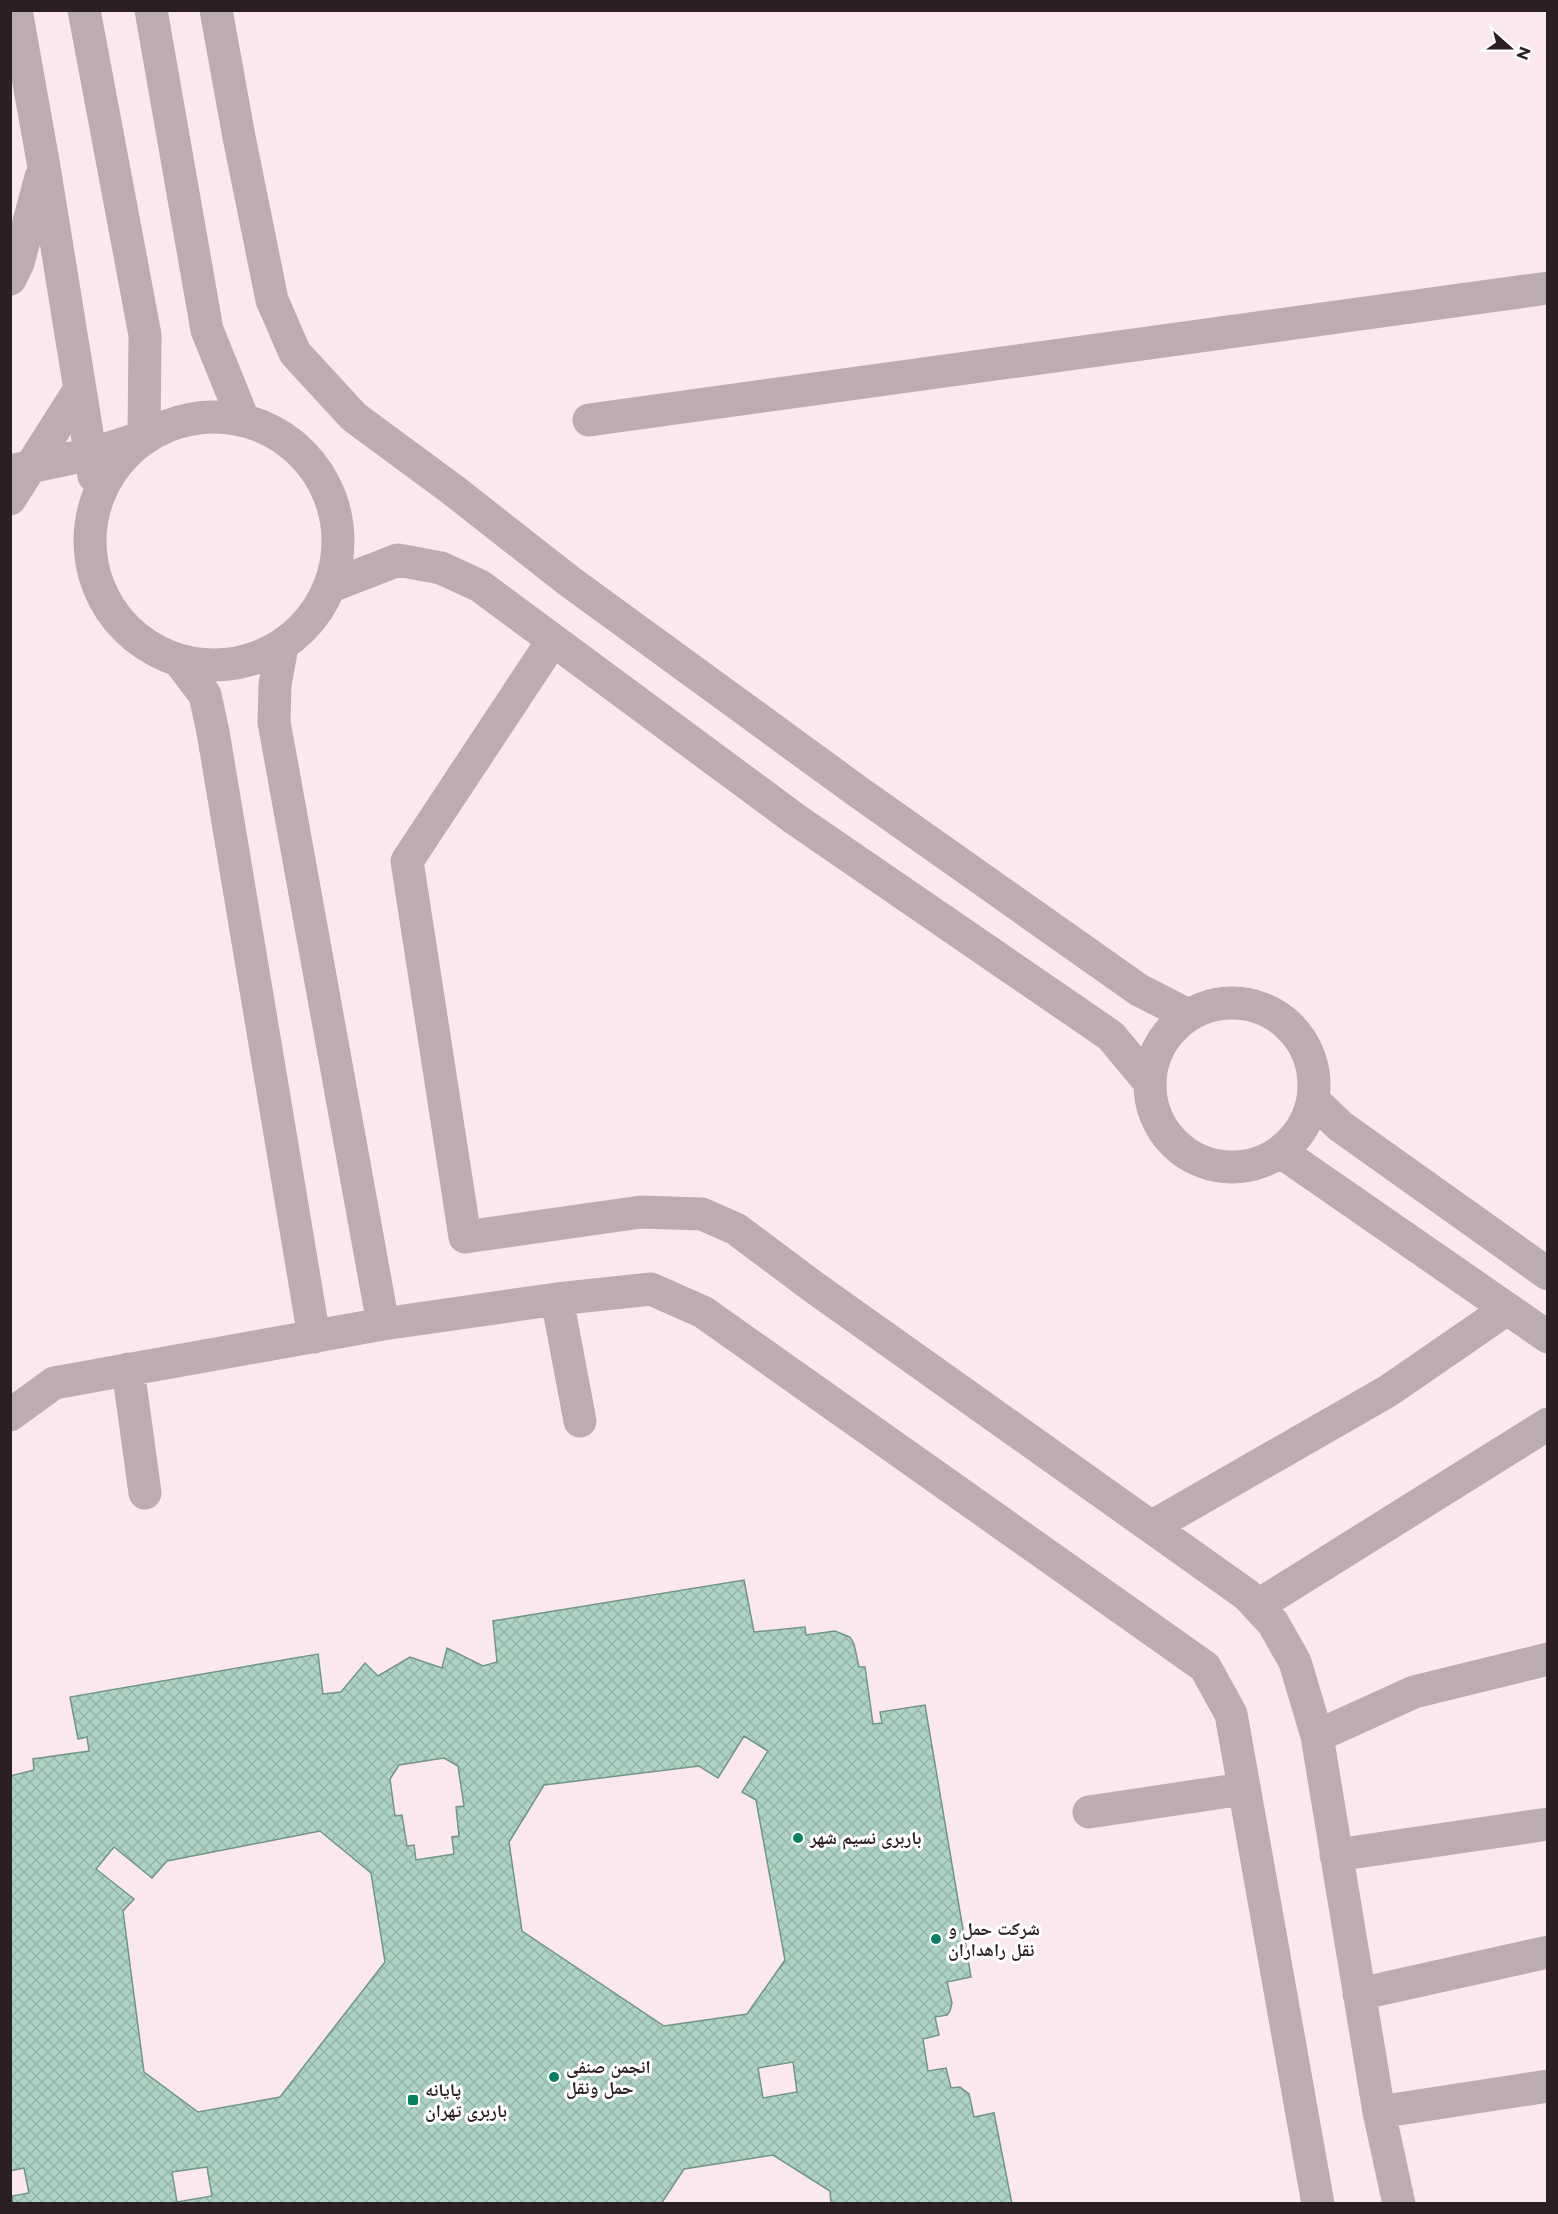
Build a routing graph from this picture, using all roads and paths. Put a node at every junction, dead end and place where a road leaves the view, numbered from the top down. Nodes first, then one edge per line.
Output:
1 (16, 10) edge
2 (84, 10) edge
3 (151, 10) edge
4 (216, 10) edge
5 (44, 167) junction
6 (10, 279) edge
7 (1548, 288) edge
8 (80, 389) junction
9 (243, 419) junction
10 (589, 420) dead end
11 (144, 437) junction
12 (91, 454) junction
13 (22, 469) edge
14 (97, 497) junction
15 (10, 499) edge
16 (331, 586) junction
17 (553, 640) junction
18 (282, 647) junction
19 (180, 662) junction
20 (1188, 1015) junction
21 (1150, 1083) junction
22 (1313, 1100) junction
23 (1281, 1152) junction
24 (1548, 1274) edge
25 (556, 1299) junction
26 (1507, 1309) junction
27 (383, 1324) junction
28 (314, 1337) junction
29 (1548, 1337) edge
30 (128, 1369) junction
31 (10, 1415) edge
32 (580, 1421) dead end
33 (1548, 1424) edge
34 (145, 1493) dead end
35 (1151, 1527) junction
36 (1257, 1606) junction
37 (1548, 1659) edge
38 (1317, 1736) junction
39 (1243, 1789) junction
40 (1089, 1812) dead end
41 (1548, 1824) edge
42 (1336, 1855) junction
43 (1548, 1952) edge
44 (1359, 1994) junction
45 (1548, 2086) edge
46 (1379, 2112) junction
47 (1318, 2204) edge
48 (1398, 2204) edge

1 - 5 lane
2 - 11 lane
3 - 9 lane
4 - 20 lane
5 - 6 lane
5 - 8 lane
7 - 10 lane
8 - 12 lane
8 - 13 lane
9 - 11 lane
9 - 16 lane
11 - 12 lane
11 - 14 lane
12 - 13 lane
12 - 14 lane
13 - 15 lane
14 - 19 lane
16 - 17 lane
16 - 18 lane
17 - 21 lane
17 - 35 lane
18 - 19 lane
18 - 27 lane
19 - 28 lane
20 - 21 lane
20 - 22 lane
21 - 23 lane
22 - 23 lane
22 - 24 lane
23 - 26 lane
25 - 27 lane
25 - 32 lane
25 - 39 lane
26 - 29 lane
26 - 35 lane
27 - 28 lane
28 - 30 lane
30 - 31 lane
30 - 34 lane
33 - 36 lane
35 - 36 lane
36 - 38 lane
37 - 38 lane
38 - 42 lane
39 - 40 lane
39 - 47 lane
41 - 42 lane
42 - 44 lane
43 - 44 lane
44 - 46 lane
45 - 46 lane
46 - 48 lane

